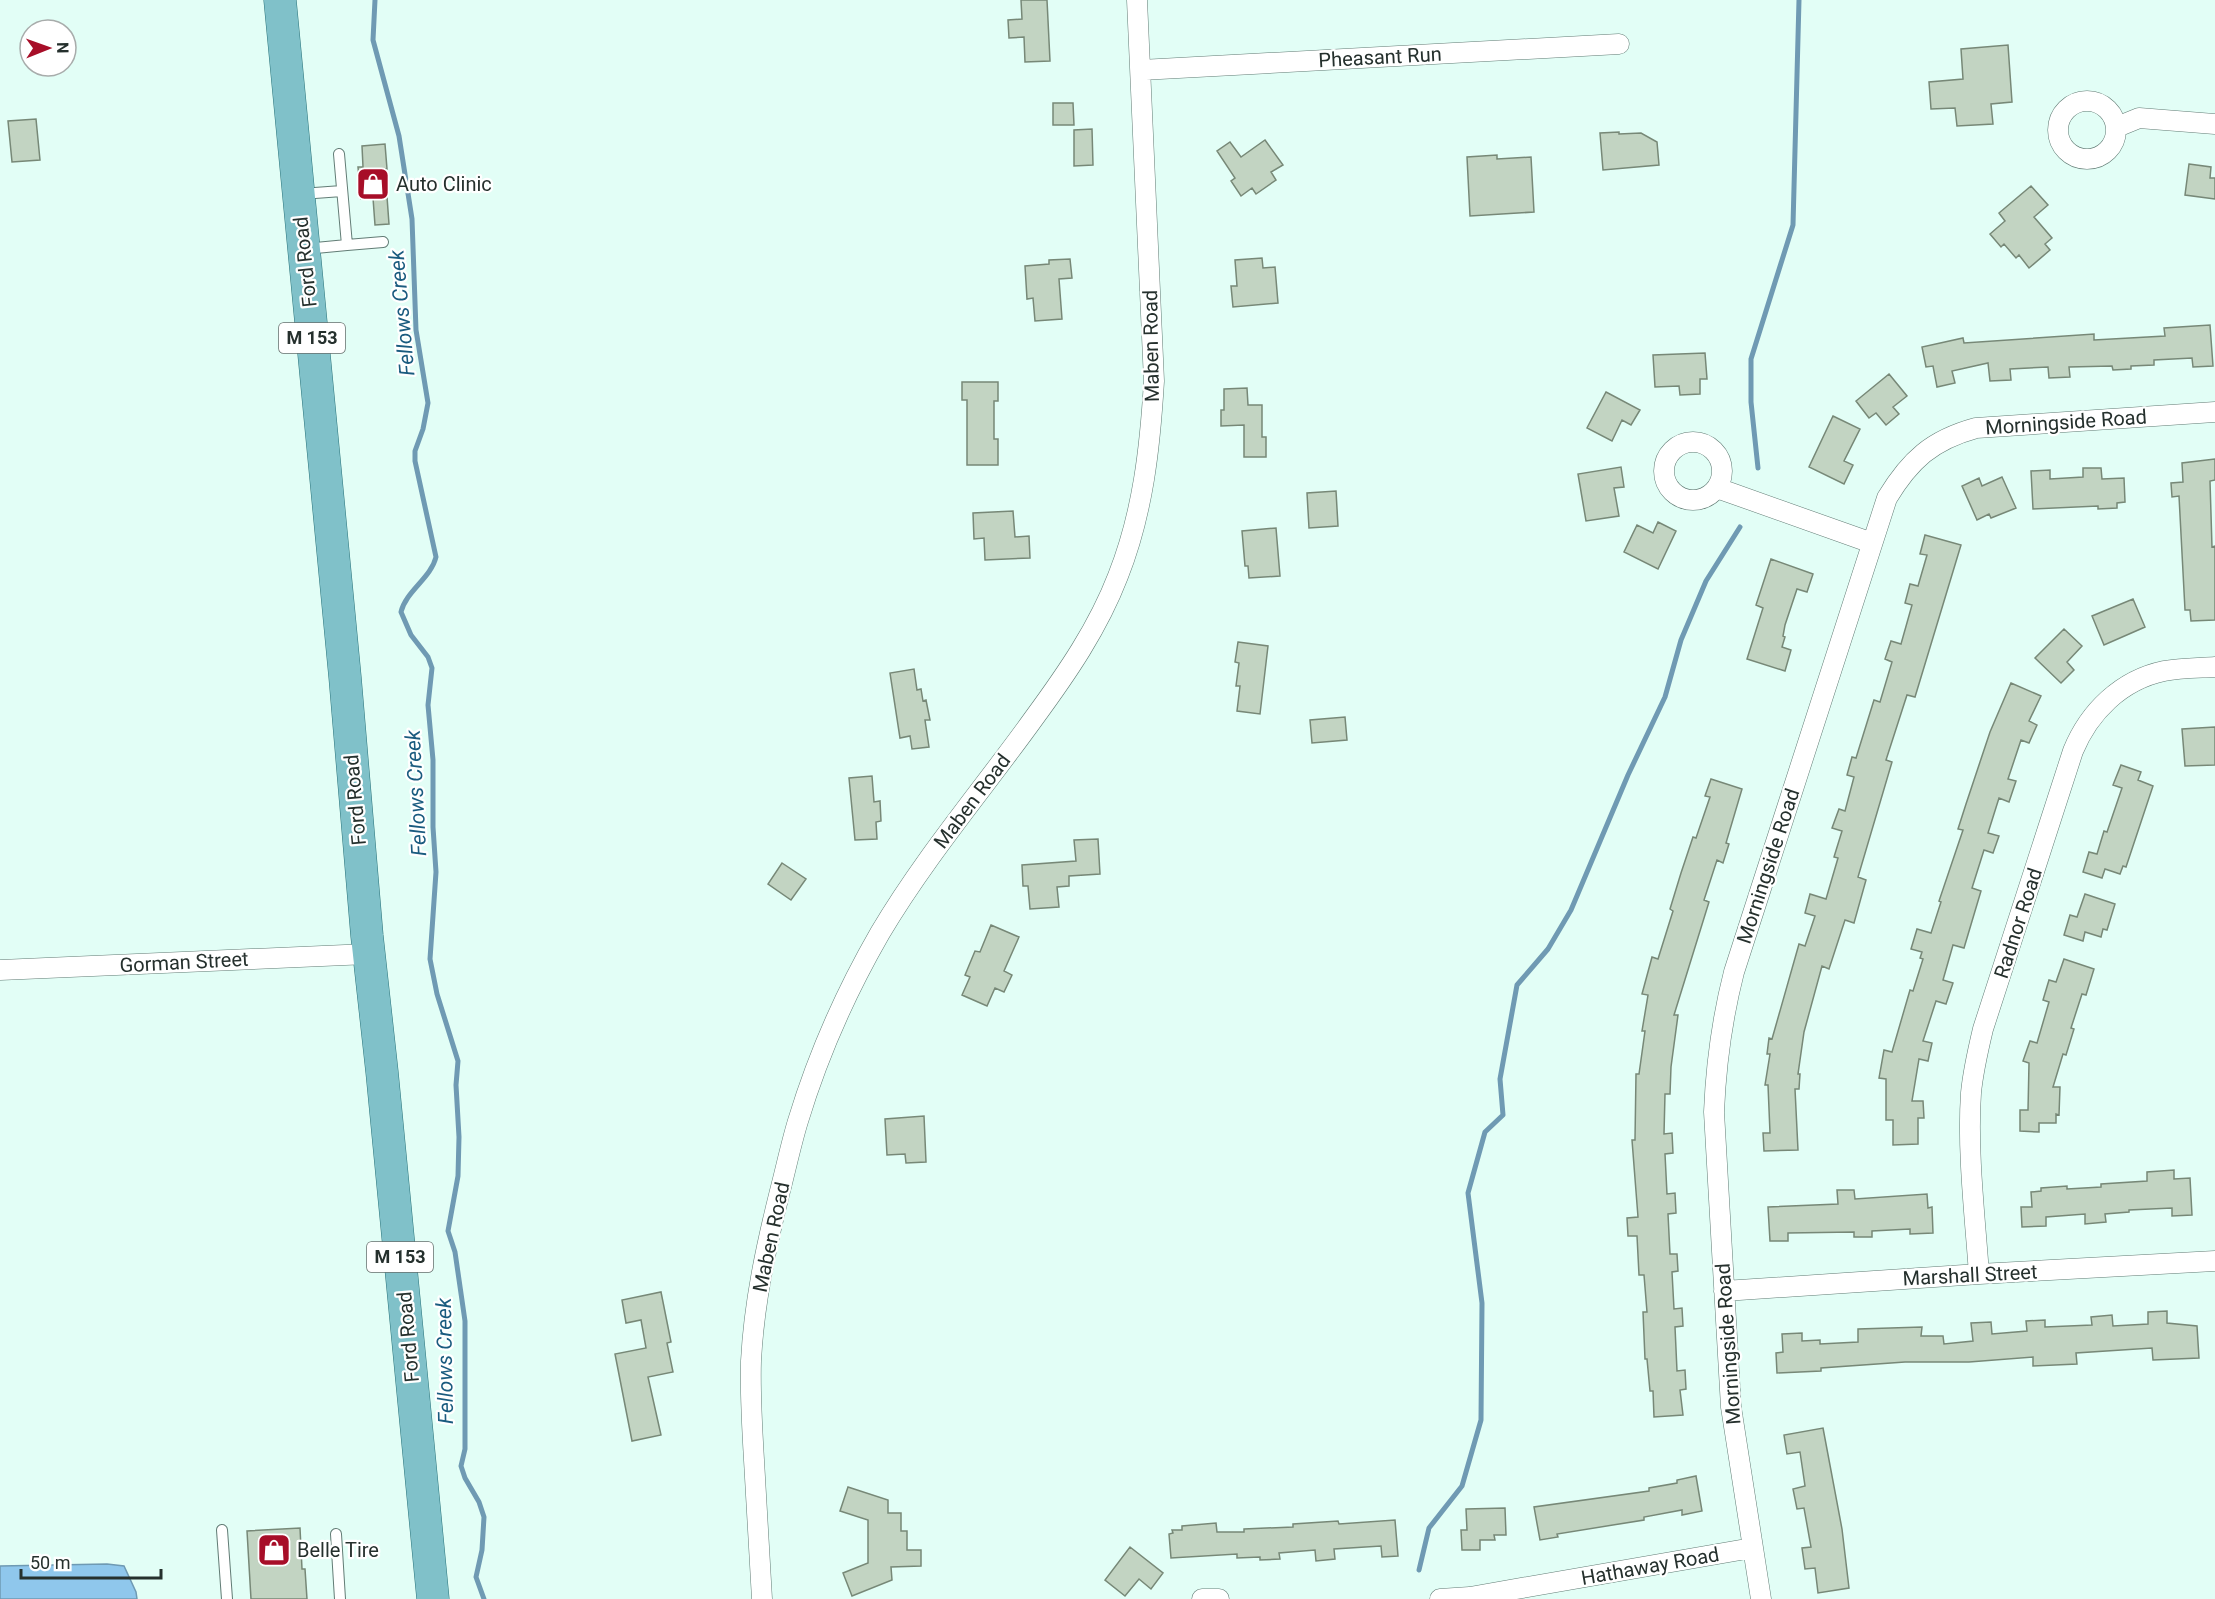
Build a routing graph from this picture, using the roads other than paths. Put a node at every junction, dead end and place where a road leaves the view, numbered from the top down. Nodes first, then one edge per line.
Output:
1 (280, 0) edge
2 (1137, 0) edge
3 (1619, 44) dead end
4 (1141, 70) junction
5 (2215, 124) edge
6 (2116, 128) dead end
7 (339, 154) dead end
8 (342, 191) junction
9 (298, 194) junction
10 (383, 243) dead end
11 (346, 245) junction
12 (303, 249) junction
13 (2215, 412) edge
14 (1717, 488) dead end
15 (1872, 543) junction
16 (2215, 667) edge
17 (368, 954) junction
18 (0, 970) edge
19 (2215, 1262) edge
20 (1979, 1274) junction
21 (1724, 1291) junction
22 (222, 1530) dead end
23 (336, 1534) dead end
24 (1752, 1548) junction
25 (1471, 1598) edge
26 (227, 1599) edge
27 (340, 1599) edge
28 (433, 1599) edge
29 (762, 1599) edge
30 (1202, 1599) edge
31 (1219, 1599) edge
32 (1440, 1599) edge
33 (1761, 1599) edge

1 - 9 main road, Ford Road / M 153
2 - 4 street, Maben Road
3 - 4 street, Pheasant Run
4 - 29 street, Maben Road
5 - 6 street
7 - 8 lane
8 - 9 lane
8 - 11 lane
9 - 12 main road, Ford Road / M 153
10 - 11 lane
11 - 12 lane
12 - 17 main road, Ford Road / M 153
13 - 15 street, Morningside Road
14 - 15 street
15 - 21 street, Morningside Road
16 - 20 street, Radnor Road
17 - 18 street, Gorman Street
17 - 28 main road, Ford Road / M 153
19 - 20 street, Marshall Street
20 - 21 street, Marshall Street
21 - 24 street, Morningside Road
22 - 26 lane
23 - 27 lane
24 - 25 street, Hathaway Road
24 - 33 street, Morningside Road
25 - 32 street, Hathaway Road
30 - 31 street

